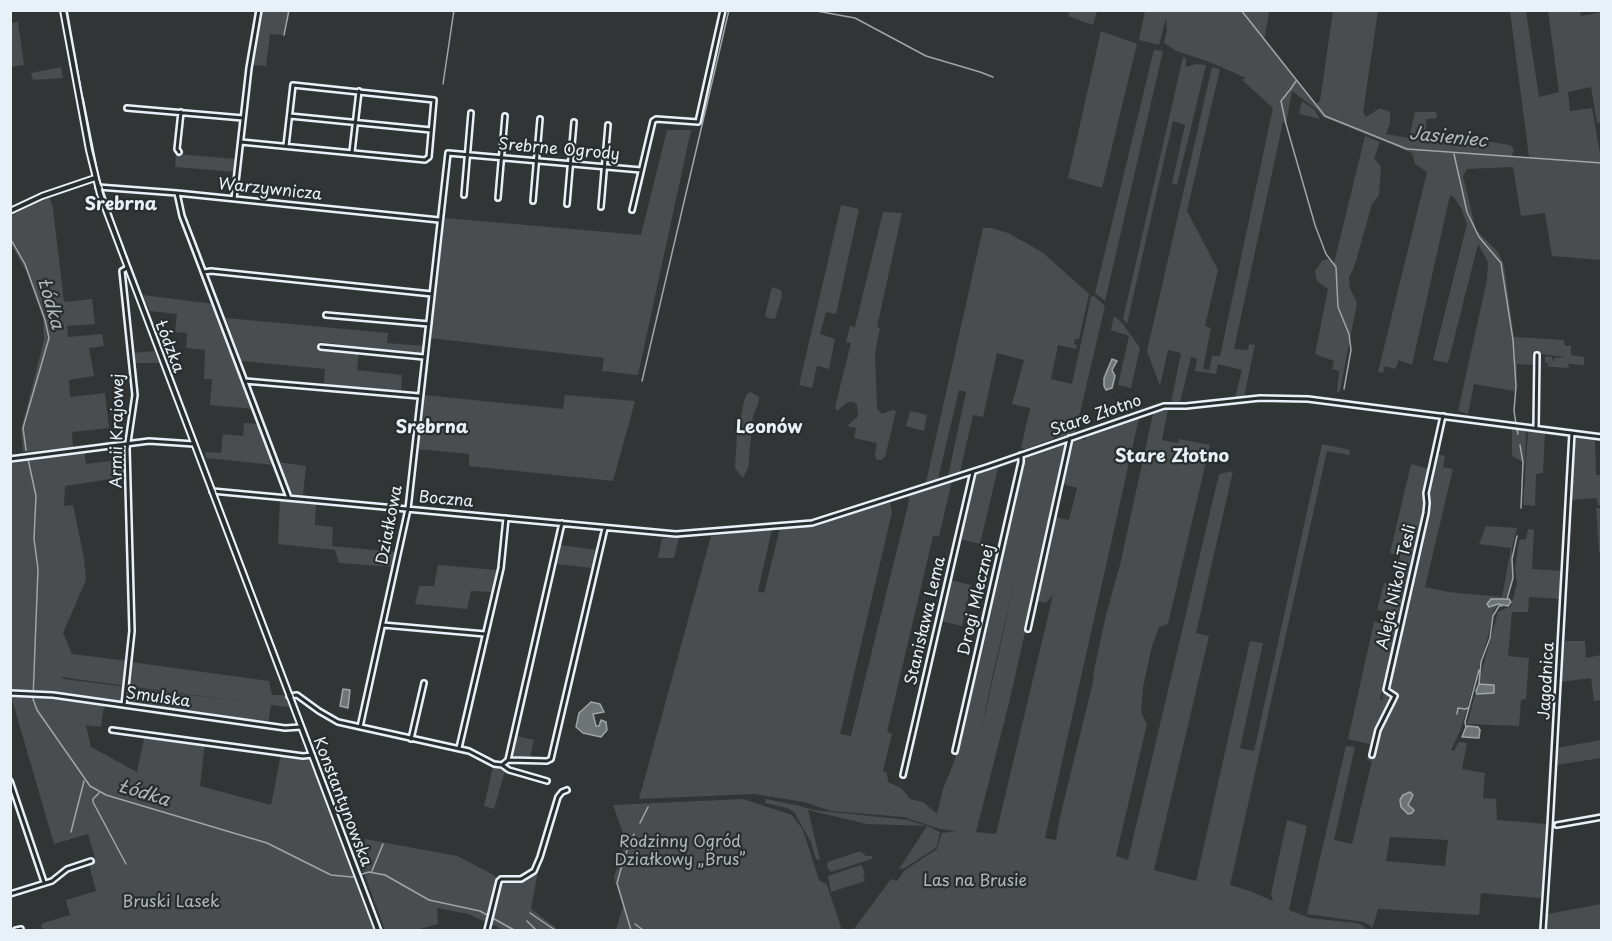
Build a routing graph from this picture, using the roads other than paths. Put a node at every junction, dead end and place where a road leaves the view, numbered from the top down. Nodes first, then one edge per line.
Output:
1 (63, 10) edge
2 (259, 10) edge
3 (723, 10) edge
4 (359, 91) junction
5 (127, 108) dead end
6 (181, 112) junction
7 (471, 113) dead end
8 (290, 116) junction
9 (505, 116) dead end
10 (243, 118) junction
11 (540, 119) dead end
12 (356, 122) junction
13 (574, 122) dead end
14 (608, 125) dead end
15 (431, 129) junction
16 (241, 142) junction
17 (286, 146) junction
18 (179, 152) dead end
19 (352, 152) junction
20 (468, 154) junction
21 (501, 157) junction
22 (536, 160) junction
23 (570, 163) junction
24 (604, 167) junction
25 (641, 170) junction
26 (95, 178) junction
27 (98, 187) junction
28 (177, 193) junction
29 (464, 195) dead end
30 (498, 198) dead end
31 (234, 199) junction
32 (533, 201) dead end
33 (567, 204) dead end
34 (601, 207) dead end
35 (632, 210) dead end
36 (10, 211) edge
37 (439, 220) junction
38 (127, 268) junction
39 (204, 272) junction
40 (432, 294) junction
41 (326, 315) dead end
42 (429, 324) junction
43 (321, 347) dead end
44 (1537, 355) dead end
45 (424, 357) junction
46 (245, 381) junction
47 (420, 396) junction
48 (1443, 416) junction
49 (1536, 429) junction
50 (1572, 434) junction
51 (1602, 437) edge
52 (1070, 438) junction
53 (129, 443) junction
54 (194, 444) junction
55 (1021, 455) junction
56 (10, 459) edge
57 (973, 472) junction
58 (212, 491) junction
59 (289, 498) junction
60 (408, 509) junction
61 (506, 518) junction
62 (562, 523) junction
63 (606, 528) junction
64 (382, 625) junction
65 (1028, 629) dead end
66 (485, 634) junction
67 (284, 682) joint
68 (424, 683) dead end
69 (10, 693) edge
70 (289, 696) junction
71 (124, 705) junction
72 (301, 727) junction
73 (360, 727) junction
74 (112, 730) dead end
75 (411, 739) junction
76 (459, 748) junction
77 (955, 751) dead end
78 (312, 755) junction
79 (1372, 755) dead end
80 (508, 760) junction
81 (502, 765) junction
82 (903, 775) dead end
83 (10, 781) edge
84 (547, 781) dead end
85 (567, 790) dead end
86 (1602, 817) edge
87 (1557, 825) dead end
88 (91, 861) dead end
89 (44, 882) junction
90 (10, 894) edge
91 (21, 929) dead end
92 (16, 930) edge
93 (378, 930) edge
94 (487, 930) edge
95 (1543, 930) edge

1 - 26 main road, Łódzka
2 - 10 street
3 - 25 street, Srebrne Ogrody
4 - 8 street
4 - 12 street
4 - 15 street
5 - 6 street
6 - 10 street
6 - 18 street
7 - 20 street
8 - 12 street
8 - 17 street
9 - 21 street
10 - 16 street
11 - 22 street
12 - 15 street
12 - 19 street
13 - 23 street
14 - 24 street
15 - 19 street
16 - 17 street
16 - 31 street
17 - 19 street
20 - 21 street, Srebrne Ogrody
20 - 29 street
20 - 37 street, Srebrne Ogrody
21 - 22 street, Srebrne Ogrody
21 - 30 street
22 - 23 street, Srebrne Ogrody
22 - 32 street
23 - 24 street, Srebrne Ogrody
23 - 33 street
24 - 25 street, Srebrne Ogrody
24 - 34 street
25 - 35 street
26 - 27 main road, Łódzka
26 - 36 main road
27 - 28 street, Warzywnicza
27 - 38 main road, Łódzka
28 - 31 street, Warzywnicza
28 - 39 street
31 - 37 street, Warzywnicza
37 - 40 street, Działkowa
38 - 53 street, Armii Krajowej
38 - 54 main road, Łódzka
39 - 40 street
39 - 46 street
40 - 42 street, Działkowa
41 - 42 street
42 - 45 street, Działkowa
43 - 45 street
44 - 49 street
45 - 47 street, Działkowa
46 - 47 street
46 - 59 street
47 - 60 street, Działkowa
48 - 49 street, Stare Złotno
48 - 52 street, Stare Złotno
48 - 79 street, Aleja Nikoli Tesli
49 - 50 street, Stare Złotno
50 - 51 street, Stare Złotno
50 - 95 street, Jagodnica
52 - 55 street, Stare Złotno
52 - 65 street
53 - 54 street
53 - 56 street
53 - 71 street, Armii Krajowej
54 - 58 main road, Łódzka
55 - 57 street, Stare Złotno
55 - 77 street, Drogi Mlecznej
57 - 63 street, Stare Złotno
57 - 82 street, Stanisława Lema
58 - 59 street, Boczna
58 - 67 main road, Łódzka
59 - 60 street, Boczna
60 - 61 street, Boczna
60 - 64 street, Działkowa
61 - 62 street, Boczna
61 - 66 street
62 - 63 street, Boczna
62 - 80 street
63 - 80 street
64 - 66 street
64 - 73 street, Działkowa
66 - 76 street
67 - 70 main road, Konstantynowska
68 - 75 street
69 - 71 street, Smulska
70 - 72 main road, Konstantynowska
70 - 73 street
71 - 72 street, Smulska
72 - 78 main road, Konstantynowska
73 - 75 street
74 - 78 street
75 - 76 street
76 - 81 street
78 - 93 main road, Konstantynowska
80 - 81 street
81 - 84 street
83 - 89 street
85 - 94 street
86 - 87 street
88 - 89 street
89 - 90 street
91 - 92 street

